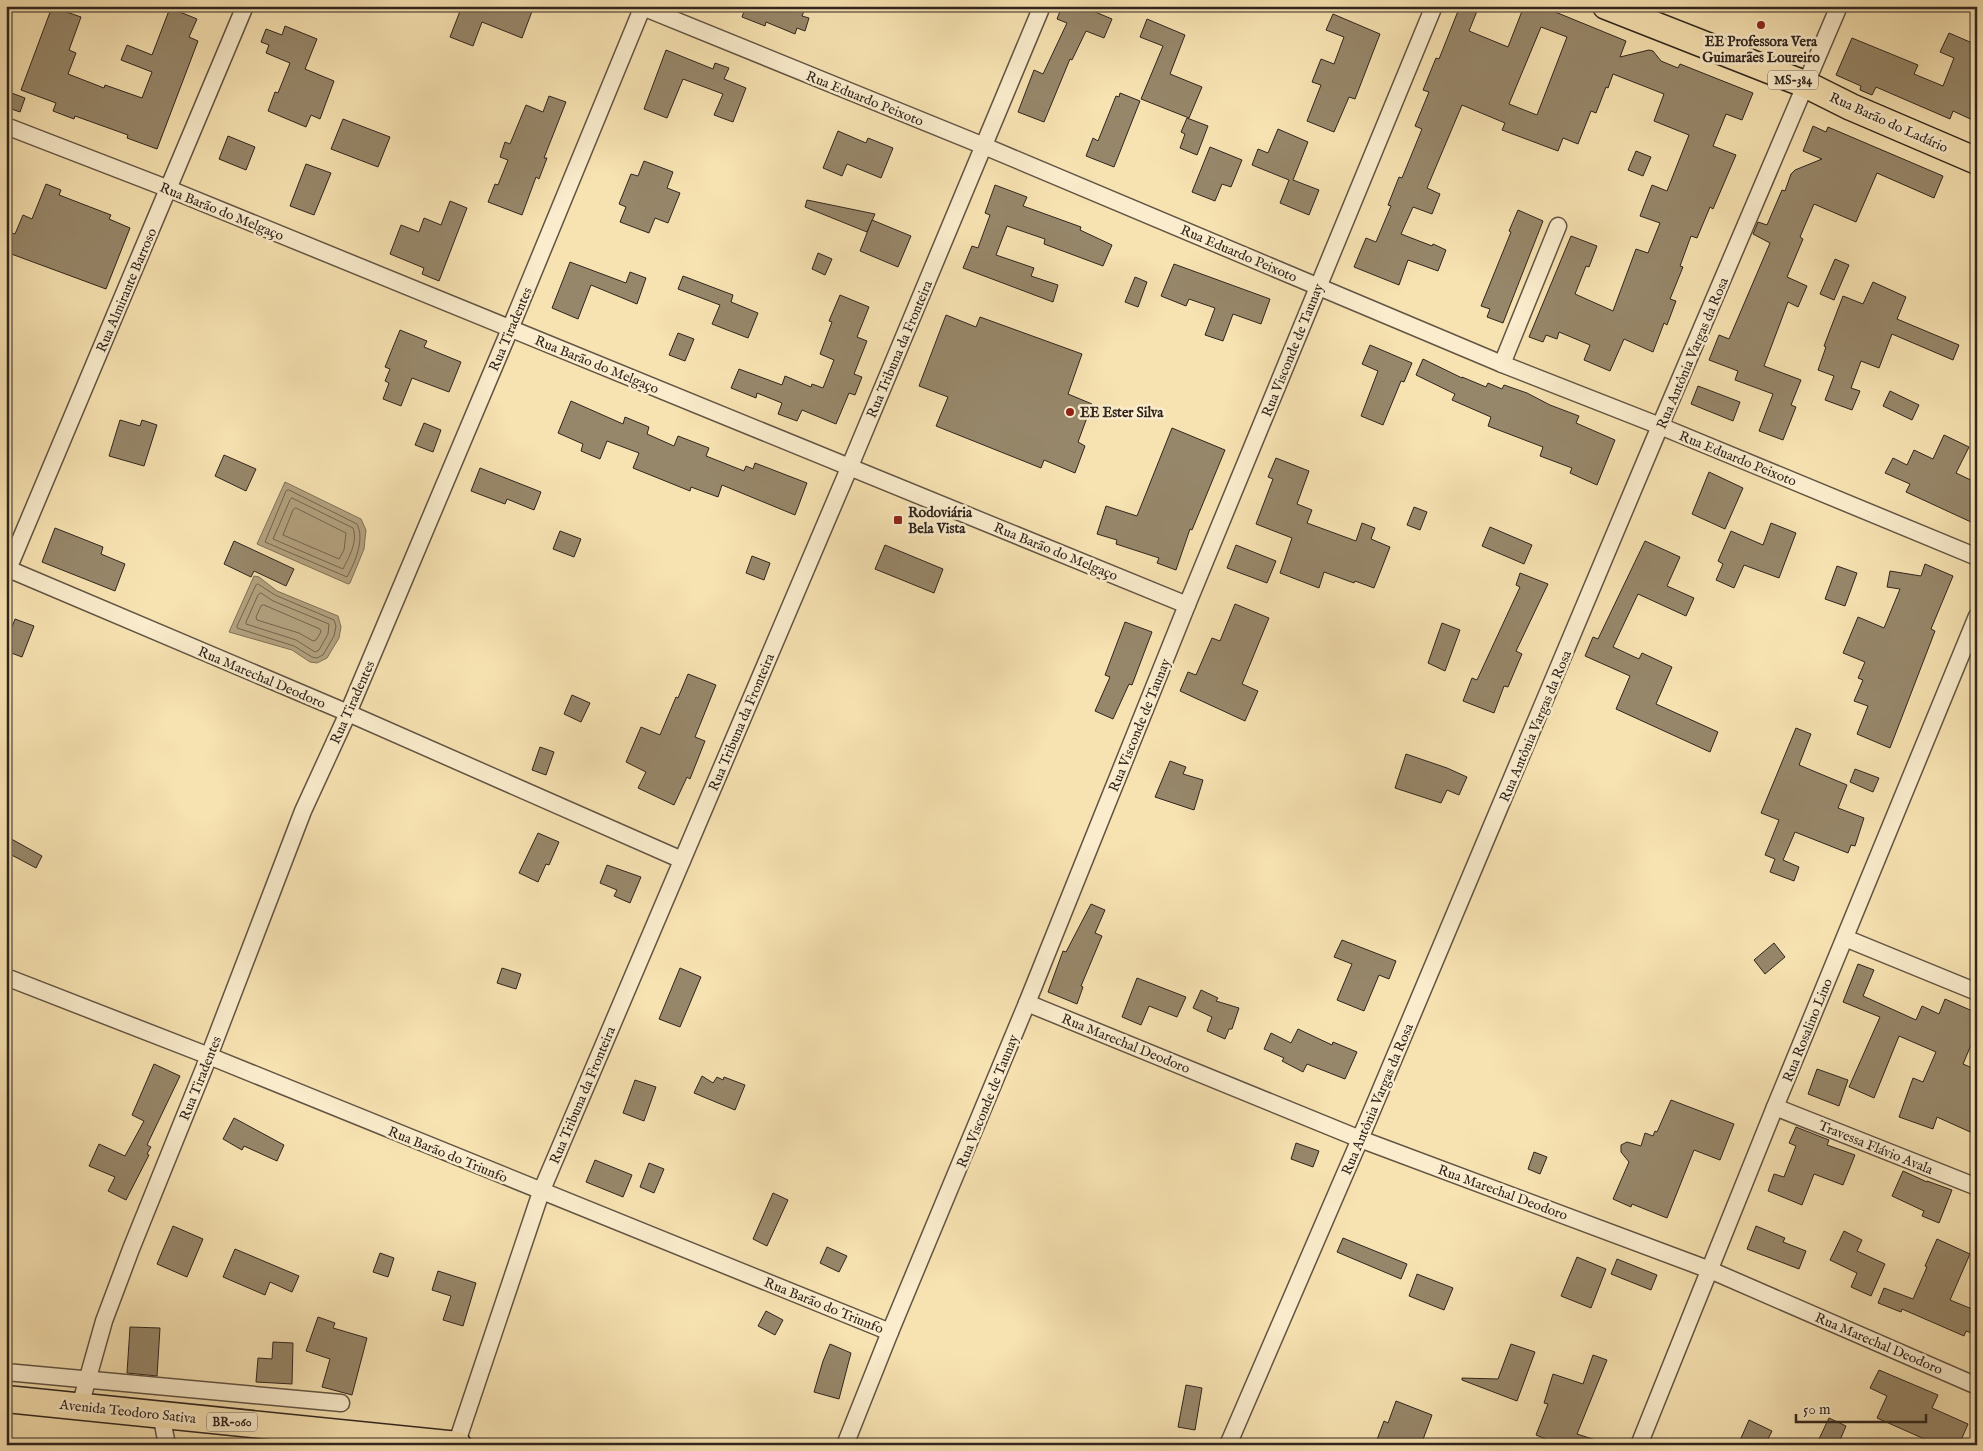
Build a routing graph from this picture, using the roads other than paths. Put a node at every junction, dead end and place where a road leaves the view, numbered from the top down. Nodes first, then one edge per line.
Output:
1 (245, 6) edge
2 (1042, 6) edge
3 (1434, 6) edge
4 (1606, 6) edge
5 (1839, 6) edge
6 (642, 7) edge
7 (1807, 86) junction
8 (6, 126) edge
9 (984, 146) junction
10 (1977, 161) edge
11 (169, 189) junction
12 (1558, 226) dead end
13 (1318, 287) junction
14 (510, 330) junction
15 (1502, 364) junction
16 (1660, 426) junction
17 (850, 466) junction
18 (1977, 557) edge
19 (7, 570) edge
20 (1187, 605) junction
21 (1977, 616) edge
22 (348, 714) junction
23 (682, 860) junction
24 (1845, 938) junction
25 (6, 977) edge
26 (1977, 992) edge
27 (1028, 1003) junction
28 (209, 1056) junction
29 (1775, 1108) junction
30 (1360, 1139) junction
31 (1977, 1188) edge
32 (541, 1192) junction
33 (1710, 1270) junction
34 (890, 1332) junction
35 (6, 1372) edge
36 (88, 1380) junction
37 (1977, 1386) edge
38 (6, 1399) edge
39 (341, 1403) dead end
40 (80, 1406) junction
41 (161, 1414) junction
42 (167, 1445) edge
43 (457, 1445) edge
44 (845, 1445) edge
45 (1228, 1445) edge
46 (1639, 1445) edge

1 - 11 street, Rua Almirante Barroso
2 - 9 street, Rua Tribuna da Fronteira
3 - 13 street, Rua Visconde de Taunay
4 - 7 main road, Rua Barão do Ladário / MS-384
5 - 7 street, Rua Antônia Vargas da Rosa
6 - 9 street, Rua Eduardo Peixoto
6 - 14 street, Rua Tiradentes
7 - 10 main road, Rua Barão do Ladário / MS-384
7 - 16 street, Rua Antônia Vargas da Rosa
8 - 11 street, Rua Barão do Melgaço
9 - 13 street, Rua Eduardo Peixoto
9 - 17 street, Rua Tribuna da Fronteira
11 - 14 street, Rua Barão do Melgaço
11 - 19 street, Rua Almirante Barroso
12 - 15 street
13 - 15 street, Rua Eduardo Peixoto
13 - 20 street, Rua Visconde de Taunay
14 - 17 street, Rua Barão do Melgaço
14 - 22 street, Rua Tiradentes
15 - 16 street, Rua Eduardo Peixoto
16 - 18 street, Rua Eduardo Peixoto
16 - 30 street, Rua Antônia Vargas da Rosa
17 - 20 street, Rua Barão do Melgaço
17 - 23 street, Rua Tribuna da Fronteira
19 - 22 street, Rua Marechal Deodoro
20 - 27 street, Rua Visconde de Taunay
21 - 24 street, Rua Rosalino Lino
22 - 23 street, Rua Marechal Deodoro
22 - 28 street, Rua Tiradentes
23 - 32 street, Rua Tribuna da Fronteira
24 - 26 street
24 - 29 street, Rua Rosalino Lino
25 - 28 street, Rua Barão do Triunfo
27 - 30 street, Rua Marechal Deodoro
27 - 34 street, Rua Visconde de Taunay
28 - 32 street, Rua Barão do Triunfo
28 - 36 street, Rua Tiradentes
29 - 31 street, Travessa Flávio Avala
29 - 33 street, Rua Rosalino Lino
30 - 33 street, Rua Marechal Deodoro
30 - 45 street, Rua Antônia Vargas da Rosa
32 - 34 street, Rua Barão do Triunfo
32 - 43 street, Rua Tribuna da Fronteira
33 - 37 street, Rua Marechal Deodoro
33 - 46 street, Rua Rosalino Lino
34 - 44 street, Rua Visconde de Taunay
35 - 36 street
36 - 39 street
36 - 40 street, Rua Tiradentes
38 - 40 main road, Avenida Teodoro Sativa / BR-060
40 - 41 main road, Avenida Teodoro Sativa / BR-060
41 - 42 street
41 - 43 main road, Avenida Teodoro Sativa / BR-060

